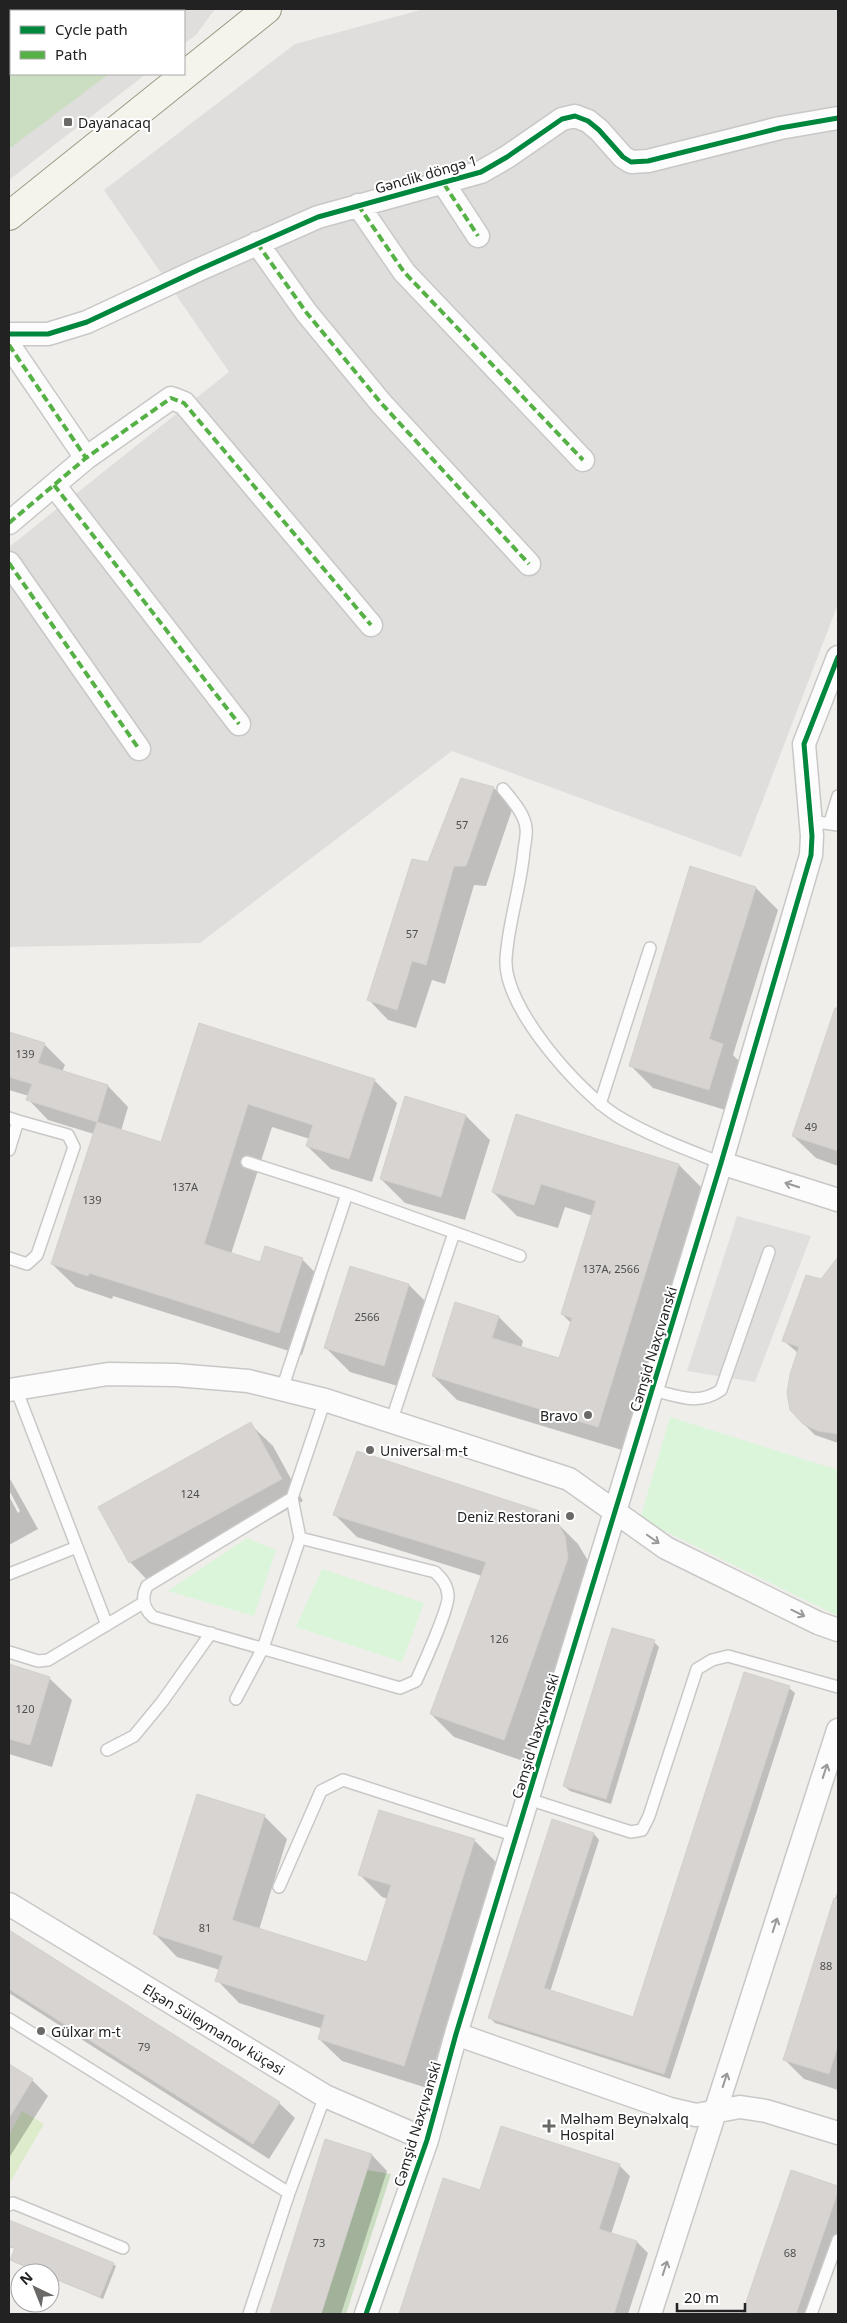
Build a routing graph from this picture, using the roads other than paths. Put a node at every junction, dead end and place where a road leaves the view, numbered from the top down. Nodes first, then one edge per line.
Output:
1 (234, 9) edge
2 (267, 9) edge
3 (185, 70) edge
4 (180, 75) edge
5 (185, 75) edge
6 (185, 75) edge
7 (160, 95) junction
8 (838, 118) edge
9 (444, 184) junction
10 (358, 205) junction
11 (9, 216) edge
12 (478, 236) dead end
13 (257, 243) junction
14 (9, 334) edge
15 (9, 345) edge
16 (86, 458) junction
17 (583, 460) dead end
18 (54, 485) junction
19 (9, 523) edge
20 (9, 564) edge
21 (529, 564) dead end
22 (372, 625) dead end
23 (838, 657) edge
24 (239, 724) dead end
25 (140, 749) dead end
26 (503, 789) dead end
27 (838, 796) edge
28 (826, 823) edge
29 (650, 948) dead end
30 (600, 1104) junction
31 (14, 1120) edge
32 (9, 1150) edge
33 (247, 1162) dead end
34 (721, 1163) junction
35 (347, 1194) junction
36 (838, 1200) edge
37 (454, 1233) junction
38 (769, 1252) dead end
39 (520, 1256) dead end
40 (9, 1258) edge
41 (282, 1389) junction
42 (12, 1390) edge
43 (653, 1390) junction
44 (325, 1400) junction
45 (391, 1422) junction
46 (292, 1498) junction
47 (614, 1510) junction
48 (300, 1538) junction
49 (77, 1547) junction
50 (9, 1574) edge
51 (144, 1603) junction
52 (107, 1625) junction
53 (838, 1630) edge
54 (211, 1634) junction
55 (263, 1648) junction
56 (9, 1652) edge
57 (838, 1687) edge
58 (236, 1699) dead end
59 (838, 1730) edge
60 (107, 1750) dead end
61 (528, 1799) junction
62 (516, 1836) junction
63 (280, 1887) dead end
64 (9, 1904) edge
65 (9, 2019) edge
66 (456, 2034) junction
67 (325, 2096) junction
68 (715, 2111) junction
69 (838, 2133) edge
70 (427, 2140) junction
71 (289, 2193) junction
72 (9, 2205) edge
73 (838, 2240) edge
74 (124, 2248) dead end
75 (249, 2314) edge
76 (366, 2314) edge
77 (650, 2314) edge
78 (811, 2314) edge

1 - 3 main road
2 - 6 main road
4 - 7 main road
5 - 7 main road
7 - 11 main road
8 - 9 street, Gənclik döngə 1
9 - 10 street, Gənclik döngə 1
9 - 12 street
10 - 13 street, Gənclik döngə 1
10 - 17 street
13 - 14 street, Gənclik döngə 1
13 - 21 street
15 - 16 street
16 - 18 street
16 - 22 street
18 - 19 street
18 - 24 street
20 - 25 street
23 - 28 street, Cəmşid Naxçıvanski
26 - 30 lane
27 - 28 lane
28 - 34 street, Cəmşid Naxçıvanski
29 - 30 lane
30 - 34 lane
31 - 32 lane
31 - 40 lane
33 - 35 lane
36 -> 34 street
34 - 43 street, Cəmşid Naxçıvanski
35 - 37 lane
35 - 41 lane
37 - 39 lane
37 - 45 lane
38 - 43 lane
41 - 42 street
41 - 44 street
42 - 49 lane
43 - 47 street, Cəmşid Naxçıvanski
44 - 45 street
44 - 46 lane
45 - 47 street
46 - 48 lane
46 - 51 lane
47 -> 53 street
47 - 61 street, Cəmşid Naxçıvanski
48 - 55 lane
48 - 55 lane
49 - 50 lane
49 - 52 lane
51 - 52 lane
51 - 54 lane
52 - 56 lane
54 - 55 lane
54 - 60 lane
55 - 58 lane
57 - 61 lane
68 -> 59 street
61 - 62 street, Cəmşid Naxçıvanski
62 - 63 lane
62 - 66 street, Cəmşid Naxçıvanski
64 - 67 street, Elşən Süleymanov küçəsi
65 - 71 lane
66 - 68 street
66 - 70 street, Cəmşid Naxçıvanski
67 - 70 street, Elşən Süleymanov küçəsi
67 - 71 lane
68 - 69 street
77 -> 68 street
70 - 76 street, Cəmşid Naxçıvanski
71 - 75 lane
72 - 74 lane
73 - 78 lane

